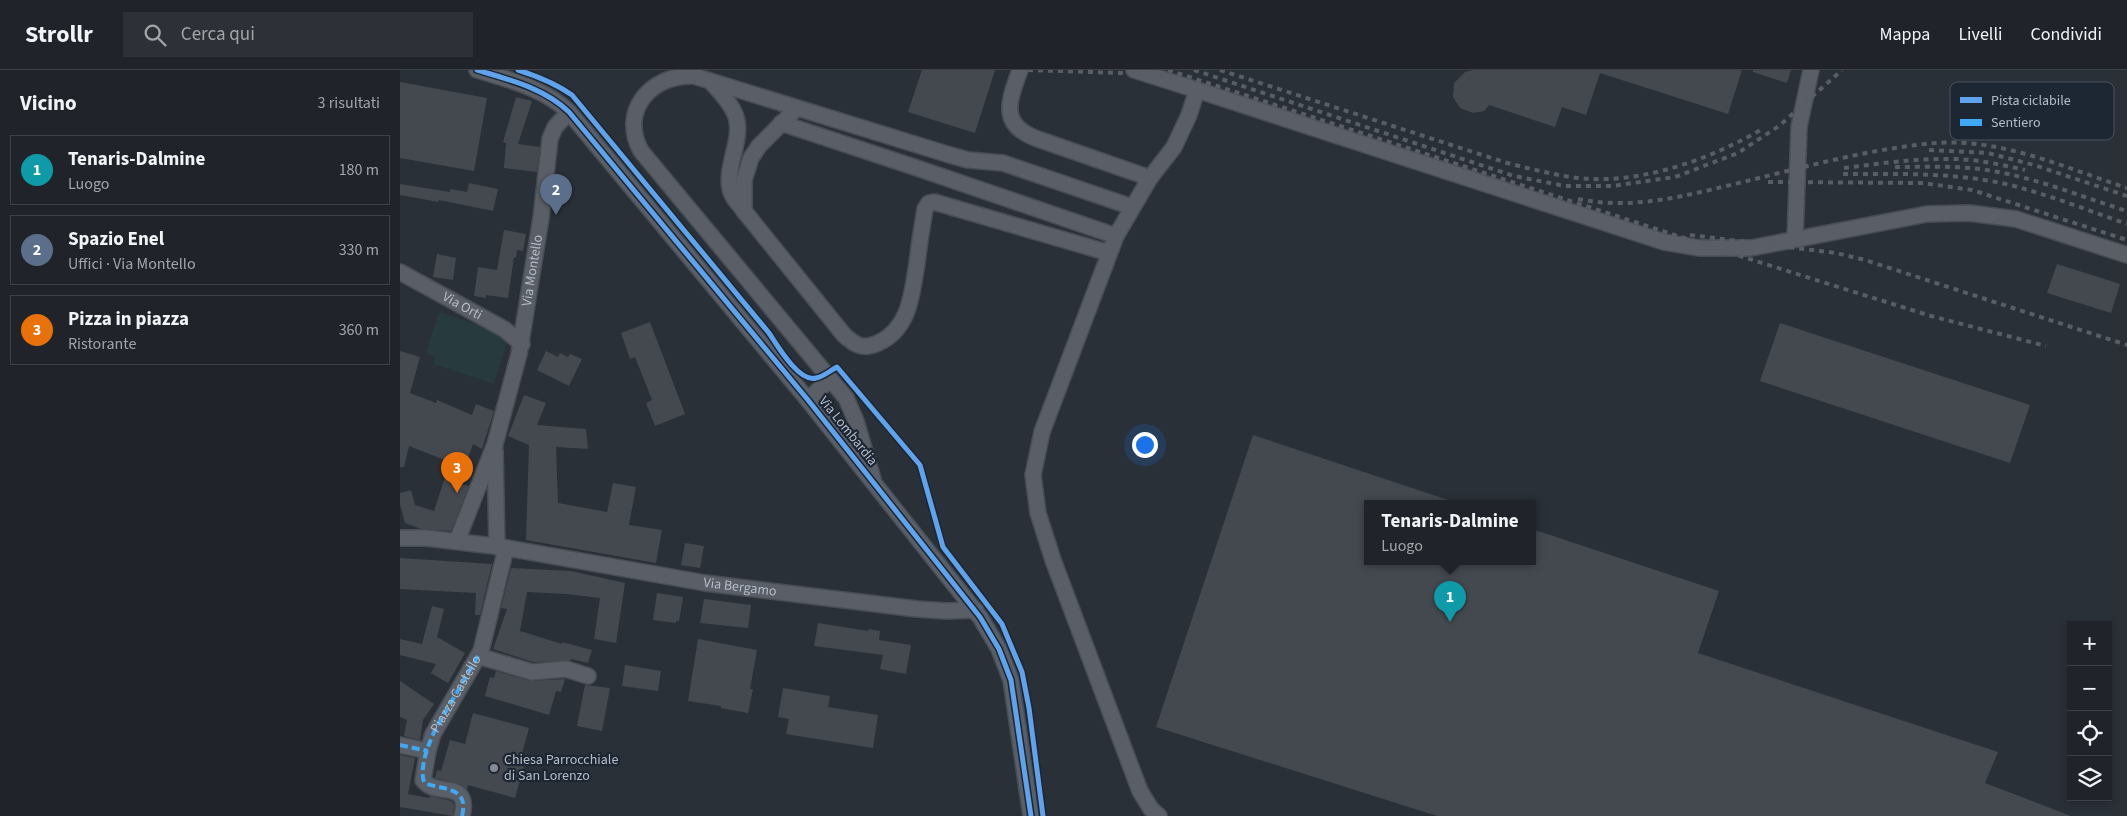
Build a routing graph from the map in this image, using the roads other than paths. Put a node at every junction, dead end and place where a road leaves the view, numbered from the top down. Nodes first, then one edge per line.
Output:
1 (477, 70) edge
2 (1020, 70) edge
3 (1134, 70) edge
4 (1811, 70) edge
5 (711, 81) junction
6 (1197, 90) junction
7 (797, 108) junction
8 (570, 112) junction
9 (781, 124) junction
10 (1150, 178) junction
11 (1132, 207) junction
12 (744, 211) junction
13 (1116, 236) junction
14 (1795, 239) junction
15 (1109, 253) junction
16 (2127, 256) edge
17 (400, 272) edge
18 (522, 344) junction
19 (830, 379) junction
20 (808, 400) junction
21 (495, 444) junction
22 (872, 479) junction
23 (477, 488) junction
24 (497, 492) junction
25 (400, 538) edge
26 (457, 541) junction
27 (502, 547) junction
28 (976, 610) junction
29 (478, 656) junction
30 (588, 676) dead end
31 (400, 745) edge
32 (428, 751) junction
33 (462, 816) edge
34 (1031, 816) edge
35 (1159, 816) edge

1 - 8 street, Via Lombardia
2 - 10 street
3 - 6 street
4 - 14 street
5 - 7 street
5 - 12 street
5 - 19 street
6 - 10 street
6 - 14 street
7 - 9 street
7 - 11 street
8 - 18 street, Via Montello
8 - 20 street, Via Lombardia
9 - 12 street
9 - 13 street
10 - 11 street
11 - 13 street
12 - 15 street
13 - 15 street
14 - 16 street
15 - 35 street
17 - 18 street, Via Orti
18 - 21 street, Via Montello
19 - 20 street
19 - 22 street
20 - 22 street, Via Lombardia
21 - 23 street
21 - 24 street
22 - 28 street, Via Lombardia
23 - 24 street
23 - 26 street
24 - 27 street
25 - 26 street, Via Bergamo
26 - 27 street, Via Bergamo
27 - 28 street, Via Bergamo
27 - 29 street
28 - 34 street, Via Lombardia
29 - 30 street, Piazza Castello
29 - 32 street, Piazza Castello
31 - 32 street
32 - 33 street, Piazza Castello

